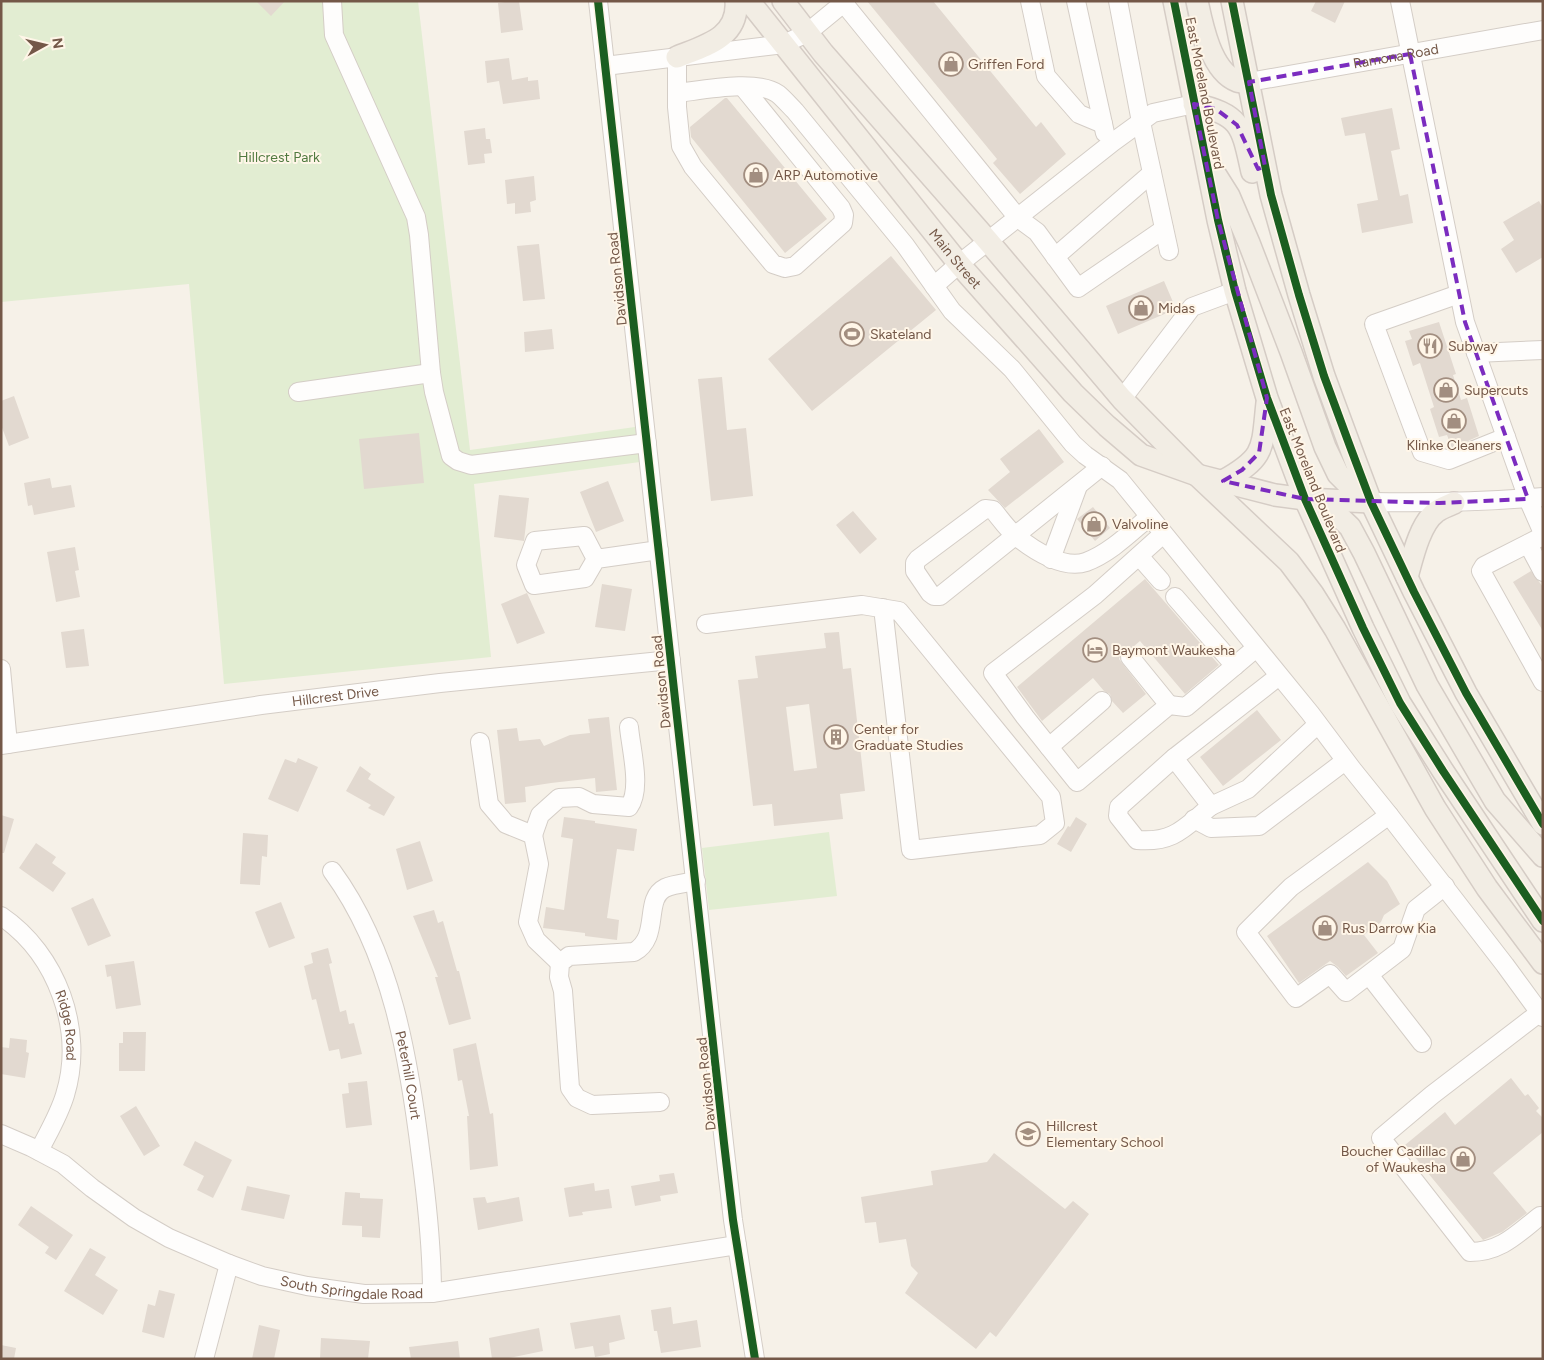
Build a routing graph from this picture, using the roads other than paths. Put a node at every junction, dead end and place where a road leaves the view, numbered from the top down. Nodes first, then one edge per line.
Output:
1 (332, 1) edge
2 (598, 1) edge
3 (736, 1) edge
4 (749, 1) edge
5 (783, 1) edge
6 (1030, 1) edge
7 (1076, 1) edge
8 (1118, 1) edge
9 (1174, 1) edge
10 (1197, 1) edge
11 (1232, 1) edge
12 (1400, 1) edge
13 (844, 2) edge
14 (1543, 30) edge
15 (808, 32) junction
16 (784, 44) junction
17 (1410, 54) junction
18 (677, 58) junction
19 (605, 66) junction
20 (1249, 82) junction
21 (743, 87) junction
22 (678, 93) junction
23 (1194, 104) junction
24 (1141, 122) junction
25 (1103, 124) junction
26 (1108, 146) junction
27 (1205, 158) junction
28 (1152, 173) junction
29 (1018, 218) junction
30 (1164, 229) junction
31 (988, 241) junction
32 (1169, 251) dead end
33 (1055, 257) junction
34 (959, 264) junction
35 (934, 286) junction
36 (1235, 291) junction
37 (1459, 294) junction
38 (1299, 295) junction
39 (1543, 350) edge
40 (1476, 353) junction
41 (1046, 360) junction
42 (431, 374) junction
43 (298, 392) dead end
44 (1267, 398) junction
45 (1122, 399) junction
46 (1506, 436) junction
47 (648, 443) junction
48 (1102, 466) junction
49 (1197, 475) junction
50 (1223, 481) junction
51 (1078, 486) junction
52 (1535, 498) edge
53 (1305, 499) junction
54 (1371, 502) junction
55 (1454, 503) junction
56 (1149, 517) junction
57 (1163, 534) junction
58 (1016, 536) junction
59 (1538, 538) edge
60 (660, 550) junction
61 (1139, 556) junction
62 (596, 559) dead end
63 (1051, 559) junction
64 (1543, 572) edge
65 (1406, 577) junction
66 (1161, 581) dead end
67 (1175, 597) dead end
68 (883, 608) junction
69 (706, 624) dead end
70 (1256, 648) junction
71 (1130, 657) dead end
72 (671, 660) junction
73 (1235, 666) junction
74 (1, 669) edge
75 (1279, 676) junction
76 (1541, 676) edge
77 (1102, 701) dead end
78 (1169, 705) junction
79 (1318, 724) junction
80 (629, 728) dead end
81 (480, 742) dead end
82 (5, 744) edge
83 (1048, 747) junction
84 (1174, 758) junction
85 (1345, 761) junction
86 (1211, 806) junction
87 (1389, 816) junction
88 (1194, 819) junction
89 (1543, 824) edge
90 (533, 835) junction
91 (1543, 856) edge
92 (332, 871) dead end
93 (1510, 872) junction
94 (696, 881) junction
95 (1445, 886) junction
96 (1543, 900) edge
97 (1, 916) edge
98 (1543, 921) edge
99 (560, 962) junction
100 (1543, 963) edge
101 (1369, 975) junction
102 (1541, 1015) edge
103 (1422, 1043) dead end
104 (660, 1102) dead end
105 (1, 1134) edge
106 (39, 1151) junction
107 (1543, 1216) edge
108 (738, 1245) junction
109 (229, 1264) junction
110 (432, 1293) junction
111 (204, 1359) edge
112 (755, 1359) edge

1 - 42 street
2 - 19 street, Davidson Road
3 - 18 main road
4 - 16 main road, Main Street
5 - 15 main road
6 - 25 street
7 - 25 street
8 - 24 street
9 - 23 main road, East Moreland Boulevard
10 - 20 main road
11 - 20 main road
12 - 17 street
13 - 15 street
13 - 29 street
14 - 17 street, Ramona Road
15 - 16 street
15 - 31 main road
16 - 18 street
16 - 34 main road, Main Street
17 - 20 street, Ramona Road
17 - 37 street
18 - 19 street
18 - 22 street
19 - 47 street, Davidson Road
20 - 38 main road
21 - 22 street
21 - 22 street
21 - 35 street
23 - 24 street
23 - 27 main road, East Moreland Boulevard
23 - 38 main road
24 - 26 street
24 - 28 street
25 - 26 street
26 - 29 street
27 - 36 main road, East Moreland Boulevard
27 - 54 main road
28 - 30 street
28 - 33 street
29 - 31 street
29 - 33 street
30 - 32 street
30 - 33 street
31 - 34 street
31 - 45 main road
34 - 35 street
34 - 41 main road, Main Street
35 - 48 street
36 - 44 main road, East Moreland Boulevard
36 - 45 street
37 - 40 street
37 - 46 street
38 - 54 main road
39 - 40 street
40 - 46 street
41 - 45 main road
41 - 49 main road, Main Street
42 - 43 street
42 - 47 street
44 - 50 main road
44 - 53 main road, East Moreland Boulevard
45 - 49 main road
46 - 52 street
47 - 60 street, Davidson Road
48 - 51 street
48 - 56 street
49 - 50 main road, Main Street
49 - 100 main road
50 - 53 main road, Main Street
51 - 58 street
51 - 63 street
52 - 55 street
52 - 59 street
53 - 54 main road, Main Street
53 - 91 main road
53 - 93 main road, East Moreland Boulevard
54 - 55 street
54 - 65 main road
55 - 65 main road
56 - 57 street
56 - 63 street
57 - 61 street
57 - 70 street
58 - 58 street
58 - 63 street
59 - 64 street
59 - 76 street
60 - 62 street
60 - 72 street, Davidson Road
61 - 66 street
61 - 83 street
65 - 89 main road
67 - 73 street
68 - 68 street
68 - 69 street
70 - 73 street
70 - 75 street
71 - 78 street
72 - 82 street, Hillcrest Drive
72 - 94 street, Davidson Road
73 - 78 street
74 - 82 street
75 - 79 street
75 - 84 street
77 - 83 street
78 - 83 street
79 - 85 street
79 - 86 street
80 - 90 street
81 - 90 street
84 - 86 street
84 - 88 street
85 - 87 street
85 - 88 street
86 - 88 street
87 - 95 street
87 - 101 street
90 - 99 street
92 - 110 street, Peterhill Court
93 - 96 main road
93 - 98 main road, East Moreland Boulevard
94 - 99 street
94 - 108 street, Davidson Road
95 - 101 street
95 - 102 street
97 - 106 street, Ridge Road
99 - 104 street
101 - 103 street
102 - 107 street
105 - 106 street, South Springdale Road
106 - 109 street, South Springdale Road
108 - 110 street, South Springdale Road
108 - 112 street, Davidson Road
109 - 110 street, South Springdale Road
109 - 111 street

